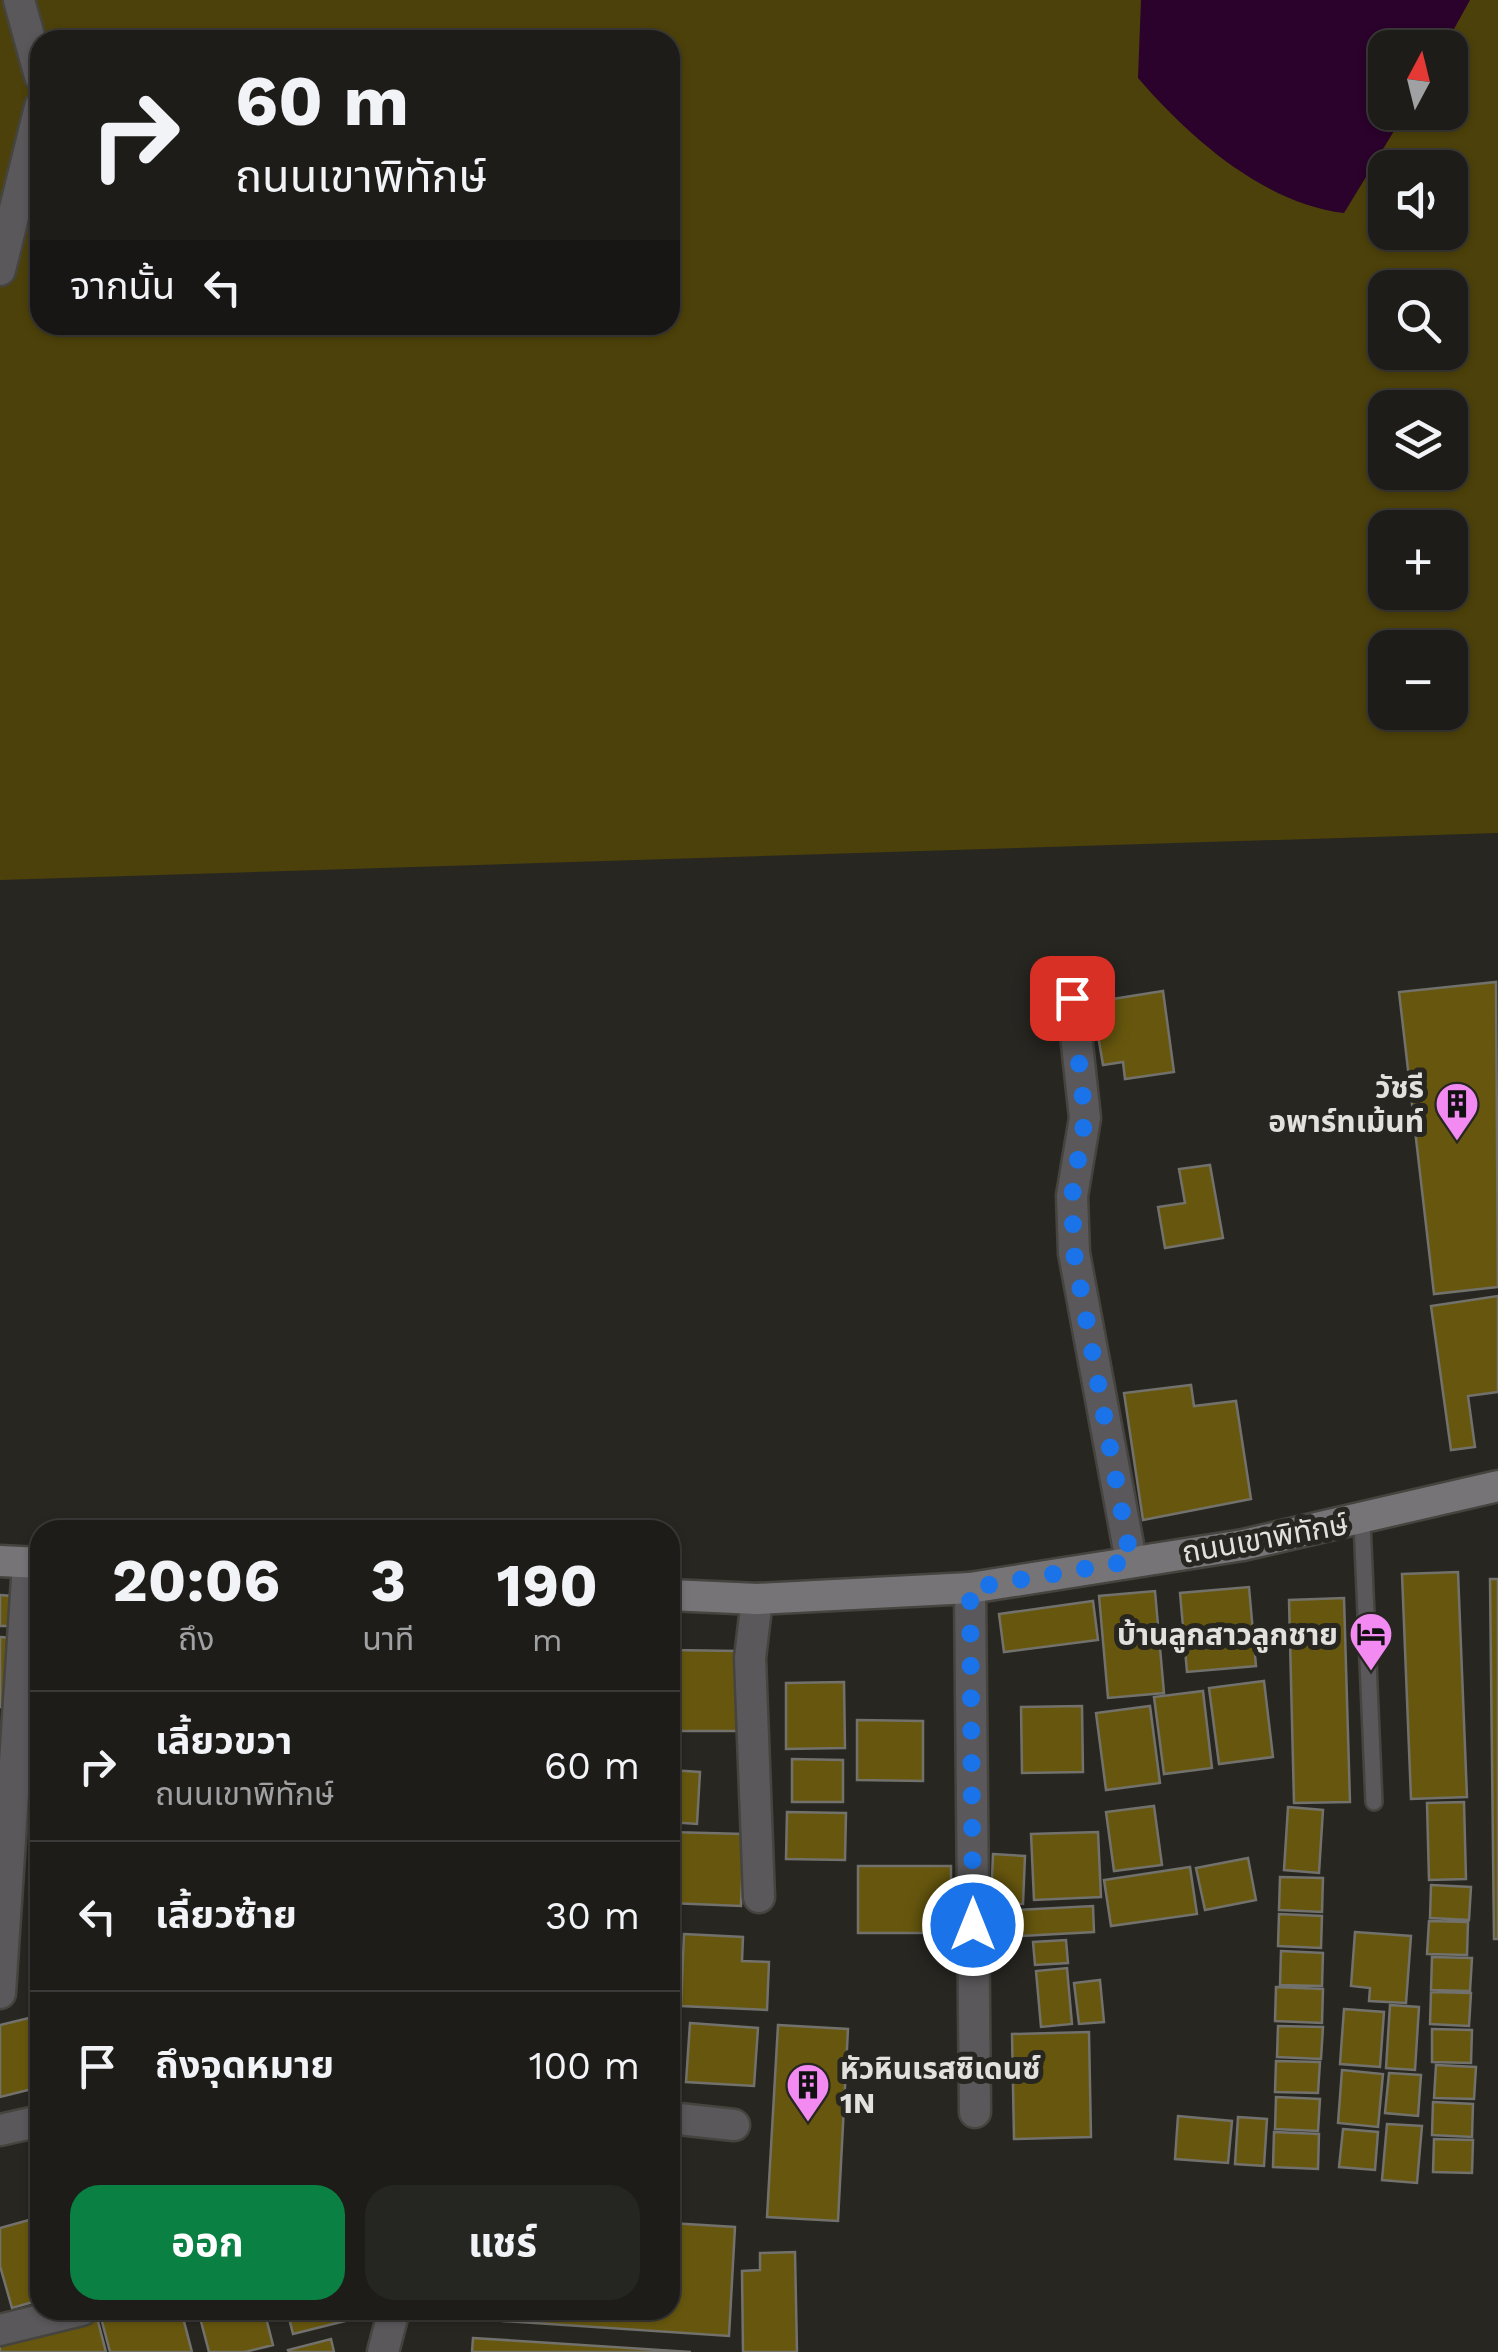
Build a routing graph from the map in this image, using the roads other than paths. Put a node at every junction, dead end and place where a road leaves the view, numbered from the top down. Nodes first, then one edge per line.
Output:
1 (20, 0) edge
2 (30, 38) edge
3 (30, 148) edge
4 (0, 270) edge
5 (1072, 998) dead end
6 (1498, 1486) edge
7 (1362, 1520) junction
8 (1131, 1561) junction
9 (23, 1562) edge
10 (970, 1588) junction
11 (680, 1595) edge
12 (757, 1599) junction
13 (1374, 1802) dead end
14 (759, 1897) dead end
15 (0, 1993) edge
16 (975, 2112) dead end
17 (680, 2119) edge
18 (30, 2123) edge
19 (734, 2125) dead end
20 (0, 2130) edge
21 (41, 2320) edge
22 (391, 2320) edge
23 (0, 2330) edge
24 (383, 2352) edge

1 - 2 street
3 - 4 street
5 - 8 street
6 - 7 street, ถนนเขาพิทักษ์
7 - 8 street, ถนนเขาพิทักษ์
7 - 13 lane
8 - 10 street, ถนนเขาพิทักษ์
9 - 15 street
10 - 12 street, ถนนเขาพิทักษ์
10 - 16 street
11 - 12 street, ถนนเขาพิทักษ์
12 - 14 street
17 - 19 street
18 - 20 street
21 - 23 street
22 - 24 street

